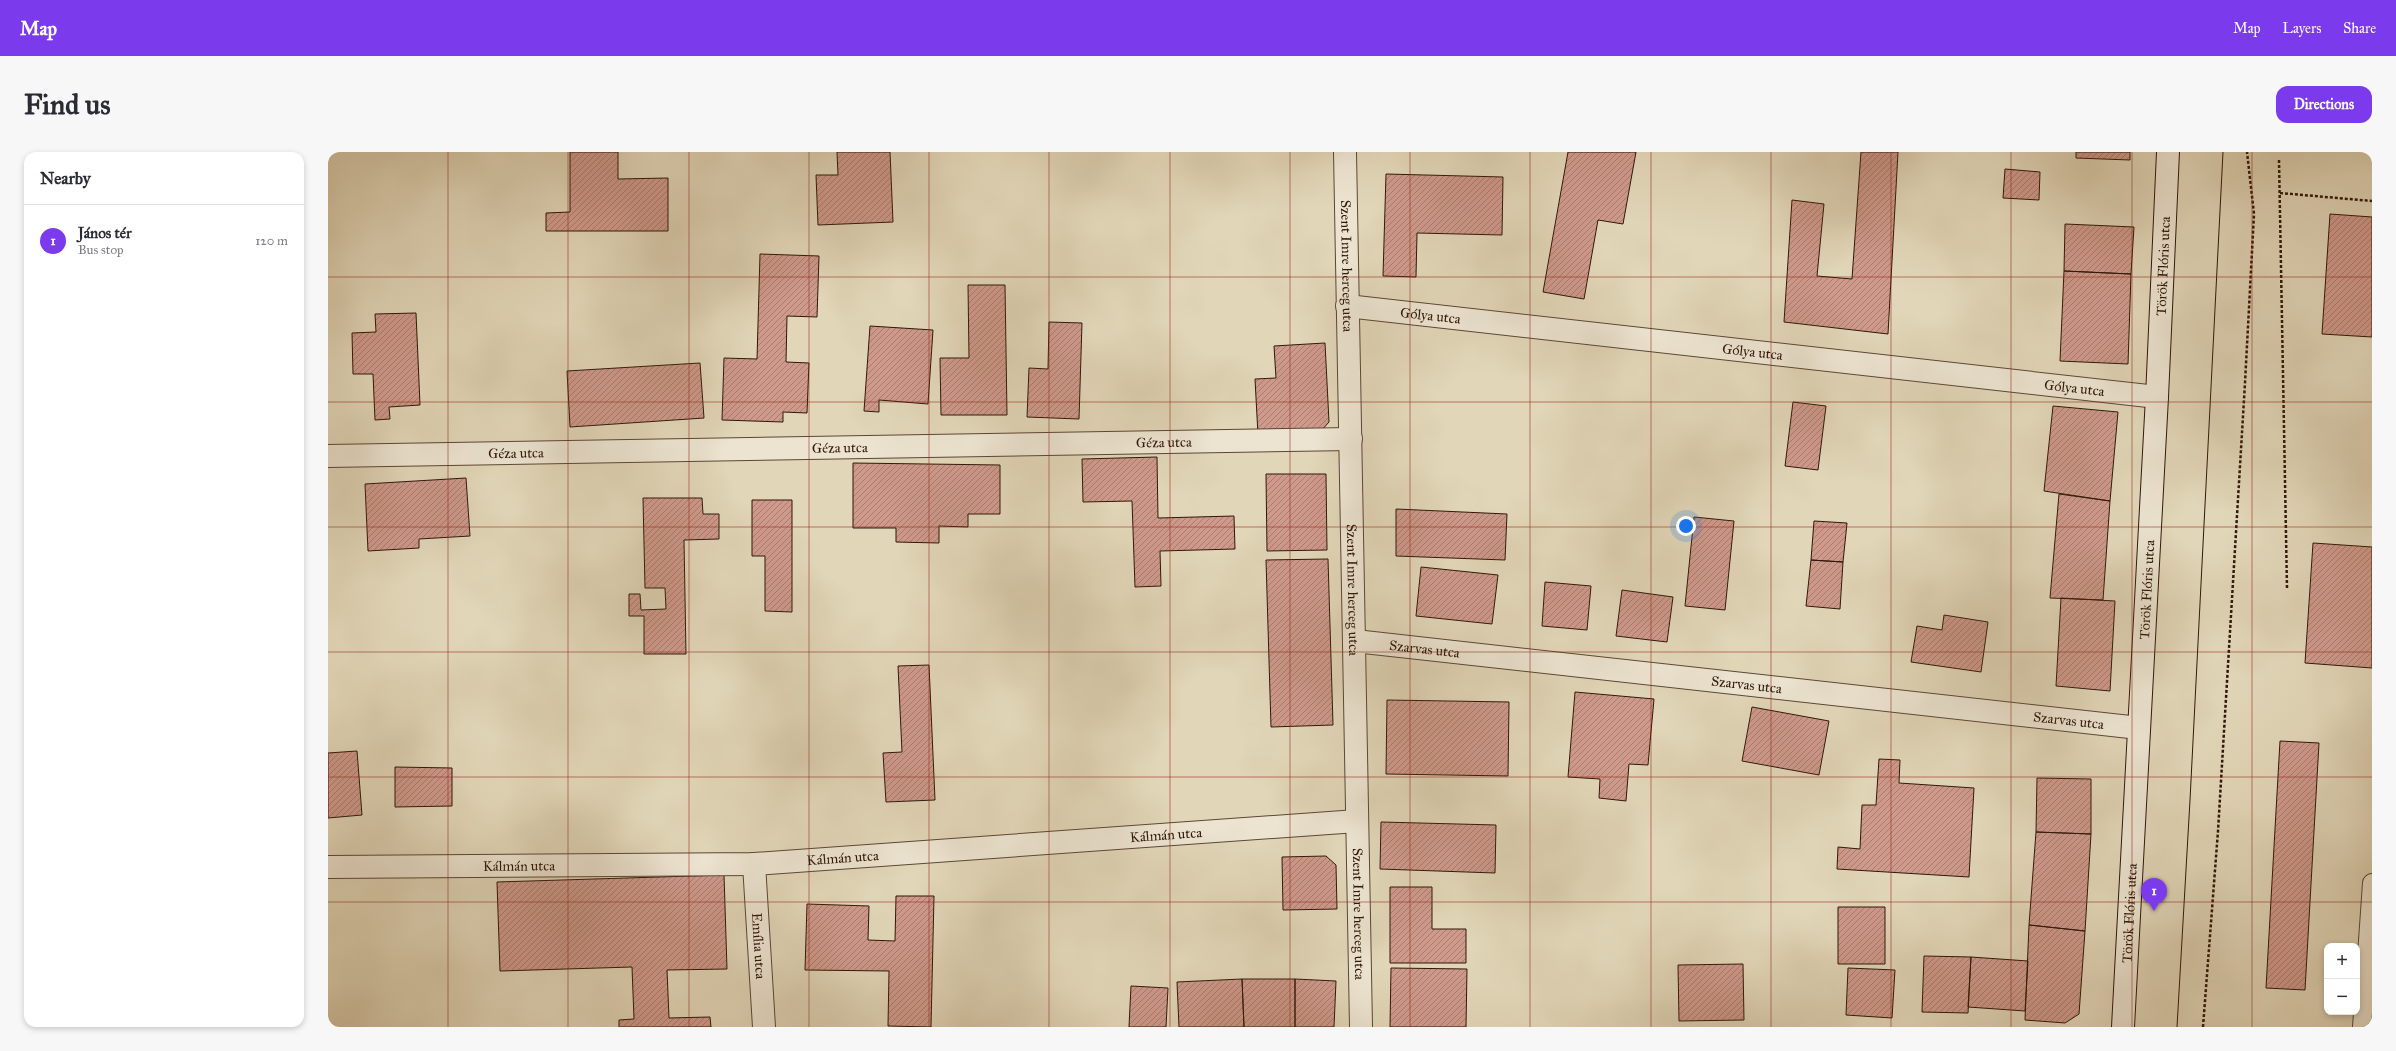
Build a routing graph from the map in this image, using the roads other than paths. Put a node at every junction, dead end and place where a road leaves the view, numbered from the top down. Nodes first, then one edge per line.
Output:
1 (1345, 152) edge
2 (2168, 152) edge
3 (1347, 306) junction
4 (2158, 397) junction
5 (1351, 439) junction
6 (328, 456) edge
7 (1355, 641) junction
8 (2139, 728) junction
9 (1357, 821) junction
10 (754, 864) junction
11 (328, 867) edge
12 (2372, 883) edge
13 (764, 1027) edge
14 (1361, 1027) edge
15 (2123, 1027) edge
16 (2362, 1027) edge

1 - 3 street, Szent Imre herceg utca
2 - 4 street, Török Flóris utca
3 - 4 street, Gólya utca
3 - 5 street, Szent Imre herceg utca
4 - 8 street, Török Flóris utca
5 - 6 street, Géza utca
5 - 7 street, Szent Imre herceg utca
7 - 8 street, Szarvas utca
7 - 9 street, Szent Imre herceg utca
8 - 15 street, Török Flóris utca
9 - 10 street, Kálmán utca
9 - 14 street, Szent Imre herceg utca
10 - 11 street, Kálmán utca
10 - 13 street, Emília utca
12 - 16 lane

